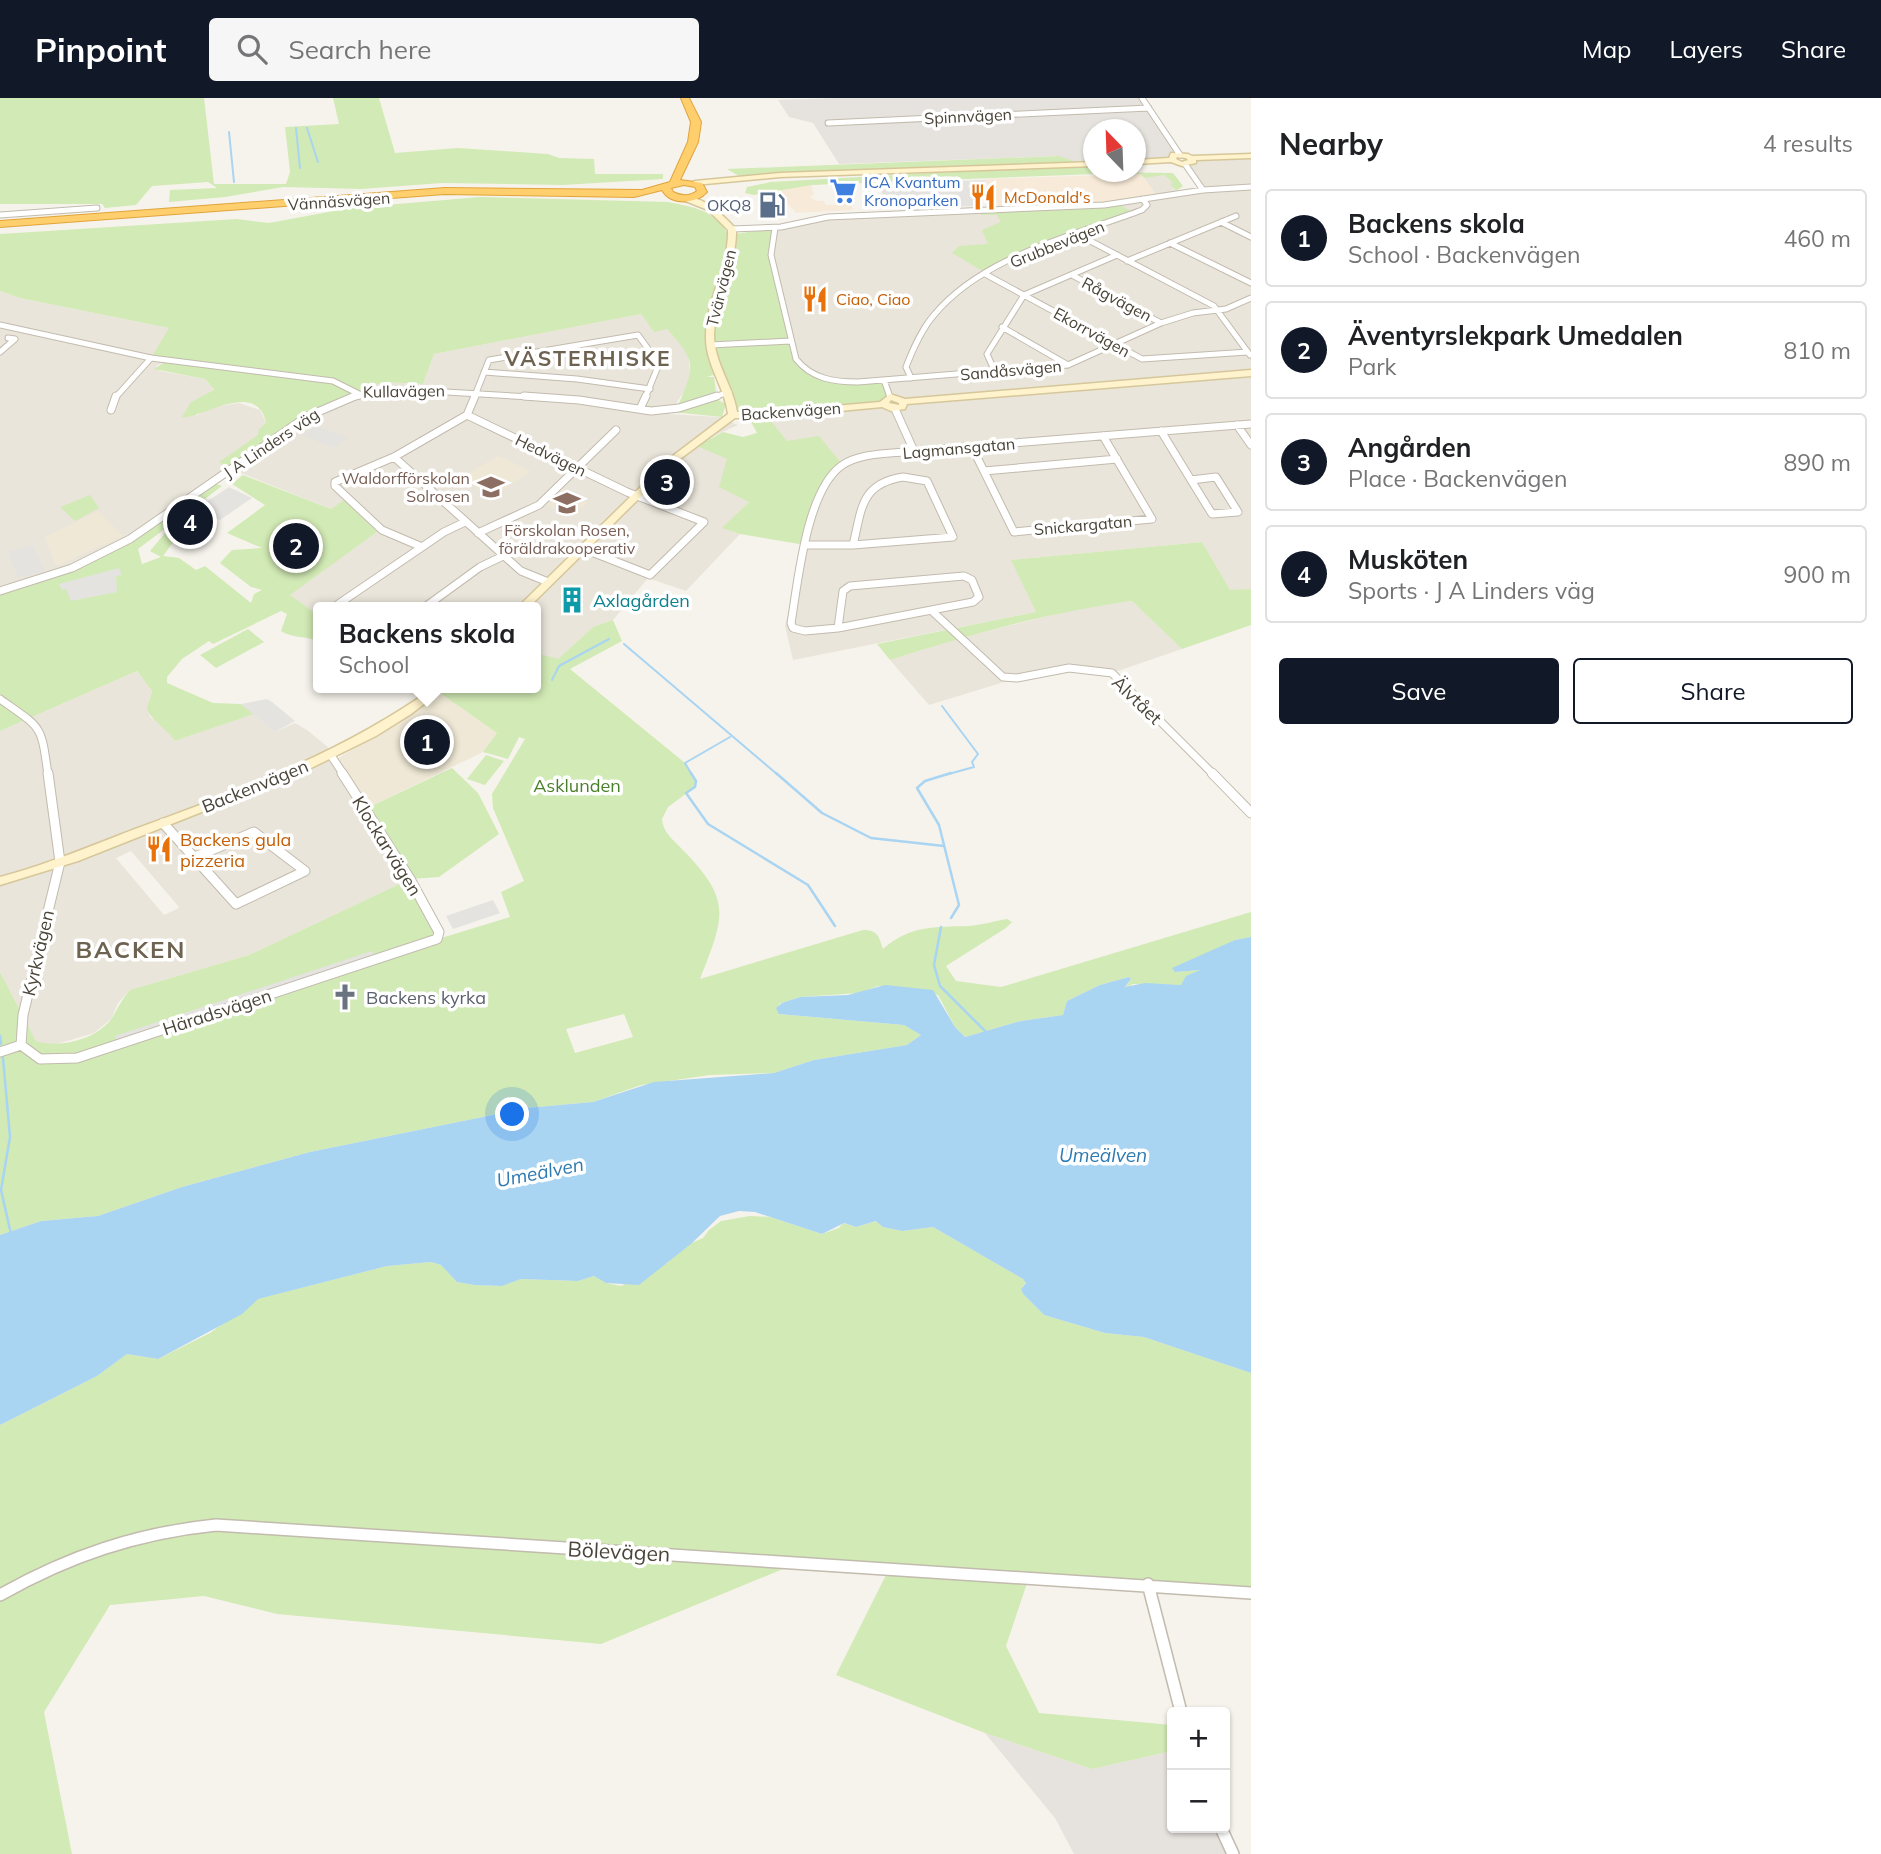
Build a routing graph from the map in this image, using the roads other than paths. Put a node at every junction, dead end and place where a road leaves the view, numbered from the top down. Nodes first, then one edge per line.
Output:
1 (685, 98) edge
2 (1142, 98) edge
3 (1149, 108) junction
4 (828, 123) dead end
5 (1251, 156) edge
6 (1176, 157) junction
7 (1146, 161) edge
8 (1189, 161) junction
9 (1083, 164) edge
10 (682, 168) junction
11 (726, 182) junction
12 (694, 183) junction
13 (670, 185) junction
14 (1247, 187) edge
15 (1203, 190) junction
16 (701, 193) junction
17 (1251, 196) edge
18 (682, 198) junction
19 (1143, 199) junction
20 (97, 208) dead end
21 (711, 208) junction
22 (0, 215) edge
23 (1236, 216) dead end
24 (1221, 222) junction
25 (0, 226) edge
26 (775, 228) junction
27 (732, 229) junction
28 (1079, 235) junction
29 (1251, 237) edge
30 (1170, 243) junction
31 (1117, 255) junction
32 (1127, 261) junction
33 (985, 274) junction
34 (1072, 275) junction
35 (1251, 283) edge
36 (1024, 295) junction
37 (1251, 299) edge
38 (1218, 311) junction
39 (1161, 323) junction
40 (0, 325) edge
41 (1002, 327) junction
42 (8, 338) dead end
43 (790, 341) junction
44 (711, 345) junction
45 (1115, 346) junction
46 (0, 352) edge
47 (1249, 354) edge
48 (151, 358) junction
49 (1068, 365) junction
50 (484, 372) junction
51 (995, 372) junction
52 (1251, 373) edge
53 (911, 378) junction
54 (884, 380) junction
55 (650, 389) junction
56 (729, 392) junction
57 (476, 393) junction
58 (359, 394) junction
59 (887, 400) junction
60 (904, 402) junction
61 (895, 408) junction
62 (640, 409) junction
63 (111, 410) dead end
64 (467, 415) junction
65 (733, 415) junction
66 (1251, 424) edge
67 (1237, 425) junction
68 (616, 429) dead end
69 (1161, 431) junction
70 (1103, 436) junction
71 (1251, 445) edge
72 (972, 447) junction
73 (914, 452) junction
74 (394, 457) junction
75 (1117, 459) junction
76 (578, 468) junction
77 (984, 471) junction
78 (1190, 480) junction
79 (636, 496) junction
80 (466, 522) junction
81 (478, 533) junction
82 (805, 545) junction
83 (853, 545) junction
84 (422, 547) junction
85 (584, 549) junction
86 (503, 556) junction
87 (548, 582) junction
88 (0, 592) edge
89 (341, 602) edge
90 (432, 602) edge
91 (528, 602) edge
92 (932, 611) junction
93 (793, 628) joint
94 (838, 629) junction
95 (430, 693) edge
96 (0, 699) edge
97 (330, 754) junction
98 (1251, 813) edge
99 (163, 823) junction
100 (195, 858) junction
101 (60, 862) junction
102 (0, 881) edge
103 (437, 939) joint
104 (21, 1045) junction
105 (0, 1052) edge
106 (1148, 1584) junction
107 (1251, 1593) edge
108 (0, 1595) edge
109 (1180, 1707) edge
110 (1223, 1833) edge
111 (1233, 1854) edge

1 - 10 highway
2 - 3 street
3 - 4 street, Spinnvägen
3 - 6 street
5 - 8 street
6 - 7 main road
6 - 8 main road
8 - 15 street
9 - 11 street
10 - 12 highway
10 - 13 highway
11 - 12 street
11 - 16 street
12 - 13 highway, Vännäsvägen
12 - 16 highway
13 - 18 highway
13 - 25 highway, Vännäsvägen
14 - 15 street
14 - 17 street
15 - 19 street
16 - 18 highway, Vännäsvägen
16 - 21 street, Tvärvägen
18 - 21 main road, Tvärvägen
18 - 25 highway, Vännäsvägen
19 - 26 street
19 - 28 street, Grubbevägen
20 - 22 street
21 - 27 street, Tvärvägen
23 - 24 street
24 - 29 street
24 - 30 street
26 - 27 street
26 - 43 street, Sandåsvägen
27 - 44 street, Tvärvägen
28 - 31 street
28 - 33 street, Grubbevägen
30 - 32 street
30 - 35 street
31 - 32 street
31 - 34 street
32 - 38 street
33 - 36 street, Ekorrvägen
33 - 53 street, Grubbevägen
34 - 36 street
34 - 39 street, Rågvägen
36 - 41 street
36 - 45 street, Ekorrvägen
37 - 38 street, Sandåsvägen
38 - 39 street, Sandåsvägen
38 - 47 street
39 - 45 street, Sandåsvägen
40 - 48 street, Kullavägen
41 - 49 street
41 - 51 street
42 - 46 street
43 - 44 street
43 - 54 street, Sandåsvägen
44 - 56 street, Tvärvägen
45 - 47 street, Ekorrvägen
45 - 49 street, Sandåsvägen
48 - 58 street, Kullavägen
48 - 63 street
49 - 51 street, Sandåsvägen
50 - 55 street
50 - 55 street
50 - 57 street
51 - 53 street, Sandåsvägen
52 - 60 street, Backenvägen
53 - 54 street, Sandåsvägen
54 - 59 street
55 - 62 street
56 - 62 street, Kullavägen
56 - 65 street, Tvärvägen
57 - 58 street, Kullavägen
57 - 62 street, Kullavägen
57 - 64 street
58 - 88 street, J A Linders väg
59 - 60 street, Backenvägen
59 - 61 street, Backenvägen
59 - 65 street, Backenvägen
60 - 61 street, Backenvägen
61 - 73 street
64 - 74 street
64 - 76 street, Hedvägen
65 - 79 street, Backenvägen
66 - 67 street, Lagmansgatan
67 - 69 street, Lagmansgatan
67 - 71 street
68 - 76 street
69 - 70 street, Lagmansgatan
69 - 78 street
70 - 72 street, Lagmansgatan
70 - 75 street, Snickargatan
72 - 73 street, Lagmansgatan
72 - 77 street, Snickargatan
73 - 82 street, Lagmansgatan
74 - 80 street
74 - 84 street
75 - 77 street
75 - 77 street, Snickargatan
76 - 79 street, Hedvägen
76 - 81 street
78 - 78 street
79 - 85 street, Backenvägen
79 - 85 street, Hedvägen
80 - 81 street
80 - 84 street
81 - 86 street
82 - 83 street
82 - 93 street, Lagmansgatan
83 - 83 street
84 - 89 street
85 - 87 street, Backenvägen
86 - 87 street
86 - 90 street
87 - 91 street, Backenvägen
92 - 94 street
92 - 94 street
92 - 98 street, Älvtået
93 - 94 street
95 - 97 street, Backenvägen
96 - 101 street
97 - 99 street, Backenvägen
97 - 103 street, Klockarvägen
99 - 100 street
99 - 101 street, Backenvägen
100 - 100 street
101 - 102 street, Backenvägen
101 - 104 street, Kyrkvägen
103 - 104 street, Häradsvägen
104 - 105 street
106 - 107 street, Bölevägen
106 - 108 street, Bölevägen
106 - 109 street
110 - 111 street

